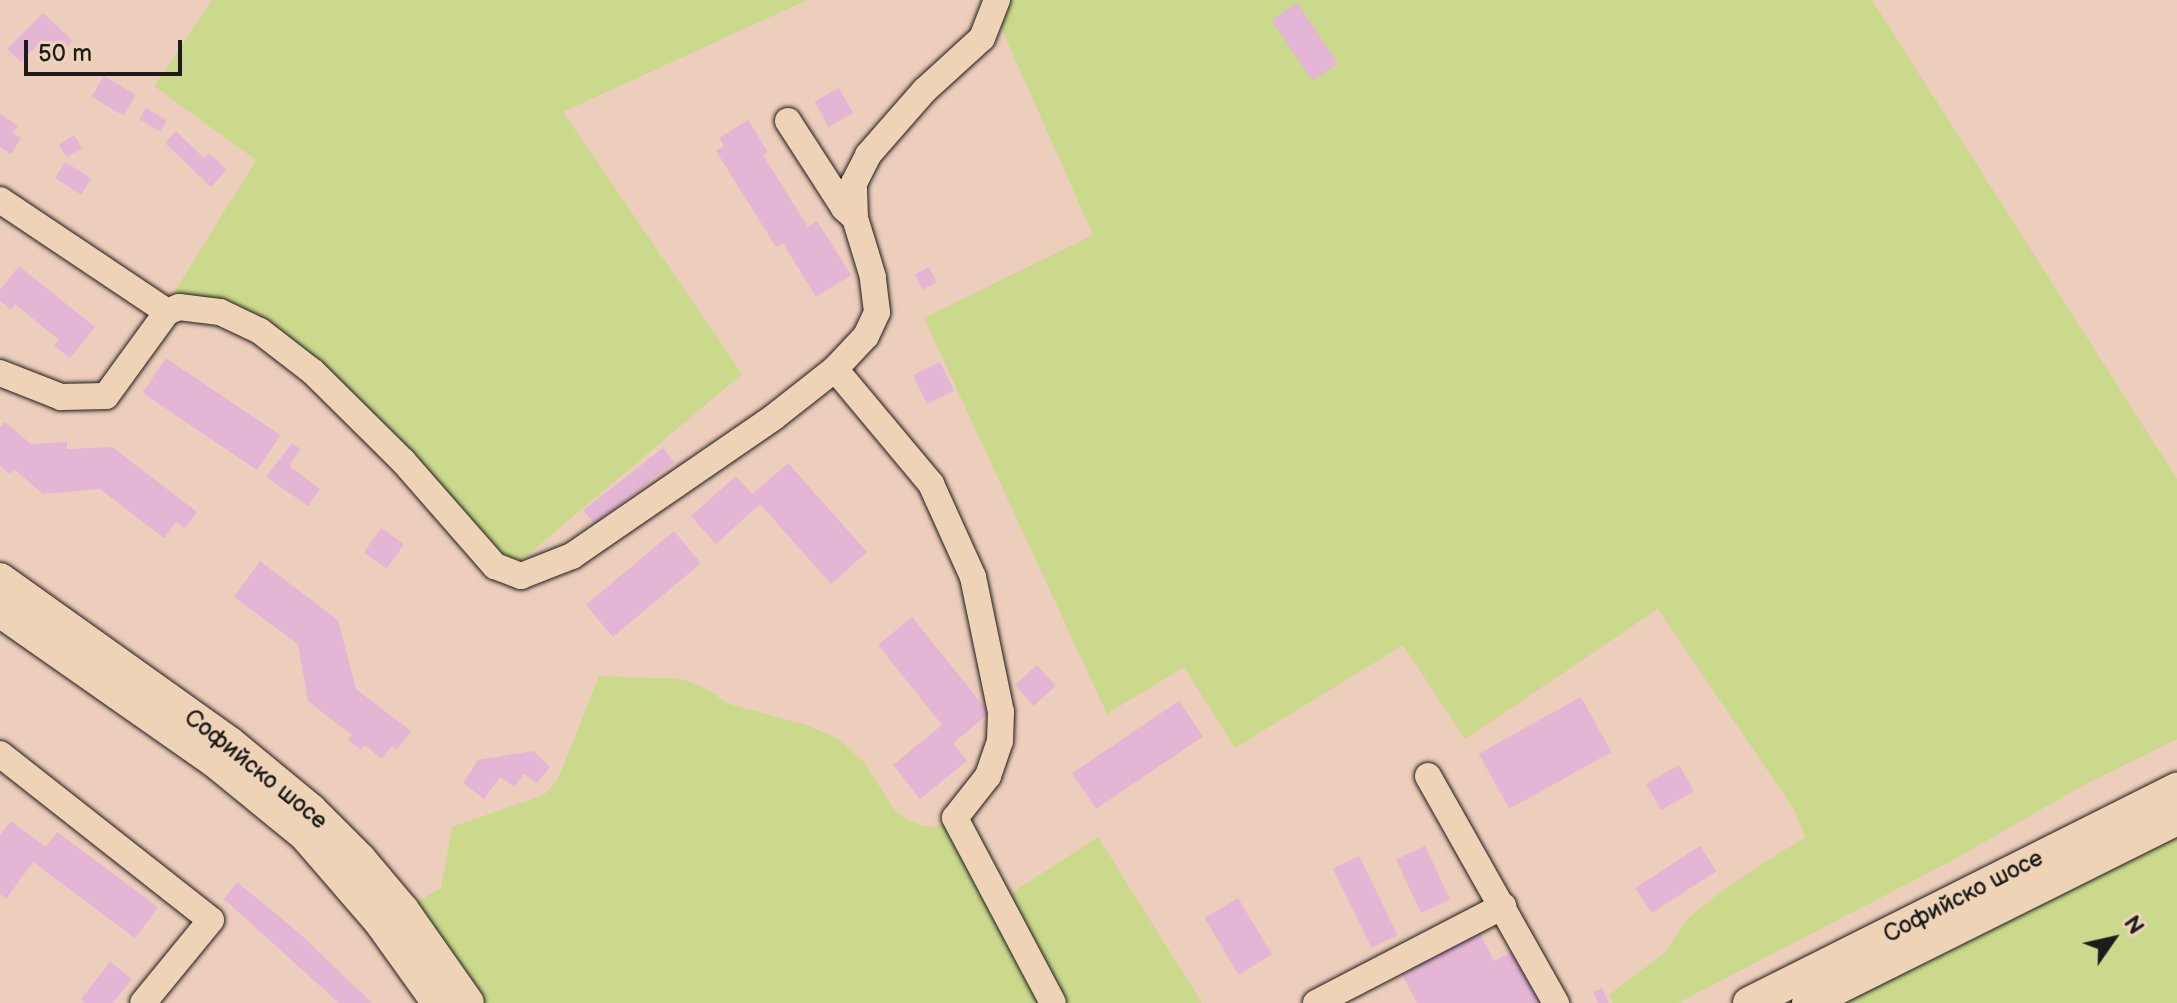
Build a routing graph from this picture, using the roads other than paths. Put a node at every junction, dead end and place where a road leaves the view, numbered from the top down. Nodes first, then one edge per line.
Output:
1 (997, 0) edge
2 (788, 121) dead end
3 (0, 200) edge
4 (855, 218) junction
5 (167, 312) junction
6 (835, 369) junction
7 (0, 373) edge
8 (0, 579) edge
9 (0, 611) edge
10 (0, 754) edge
11 (1428, 776) dead end
12 (2177, 789) edge
13 (2177, 819) edge
14 (1503, 906) junction
15 (143, 1003) edge
16 (438, 1003) edge
17 (468, 1003) edge
18 (1053, 1003) edge
19 (1316, 1003) edge
20 (1556, 1003) edge
21 (1749, 1003) edge
22 (1808, 1003) edge

1 - 4 street
2 - 4 street
3 - 5 street
4 - 6 street
5 - 6 street
5 - 7 street
6 - 18 street
8 - 17 main road, Софийско шосе
9 - 16 main road, Софийско шосе
10 - 15 street
11 - 14 street
12 - 21 main road, Софийско шосе
13 - 22 main road, Софийско шосе
14 - 19 street
14 - 20 street

